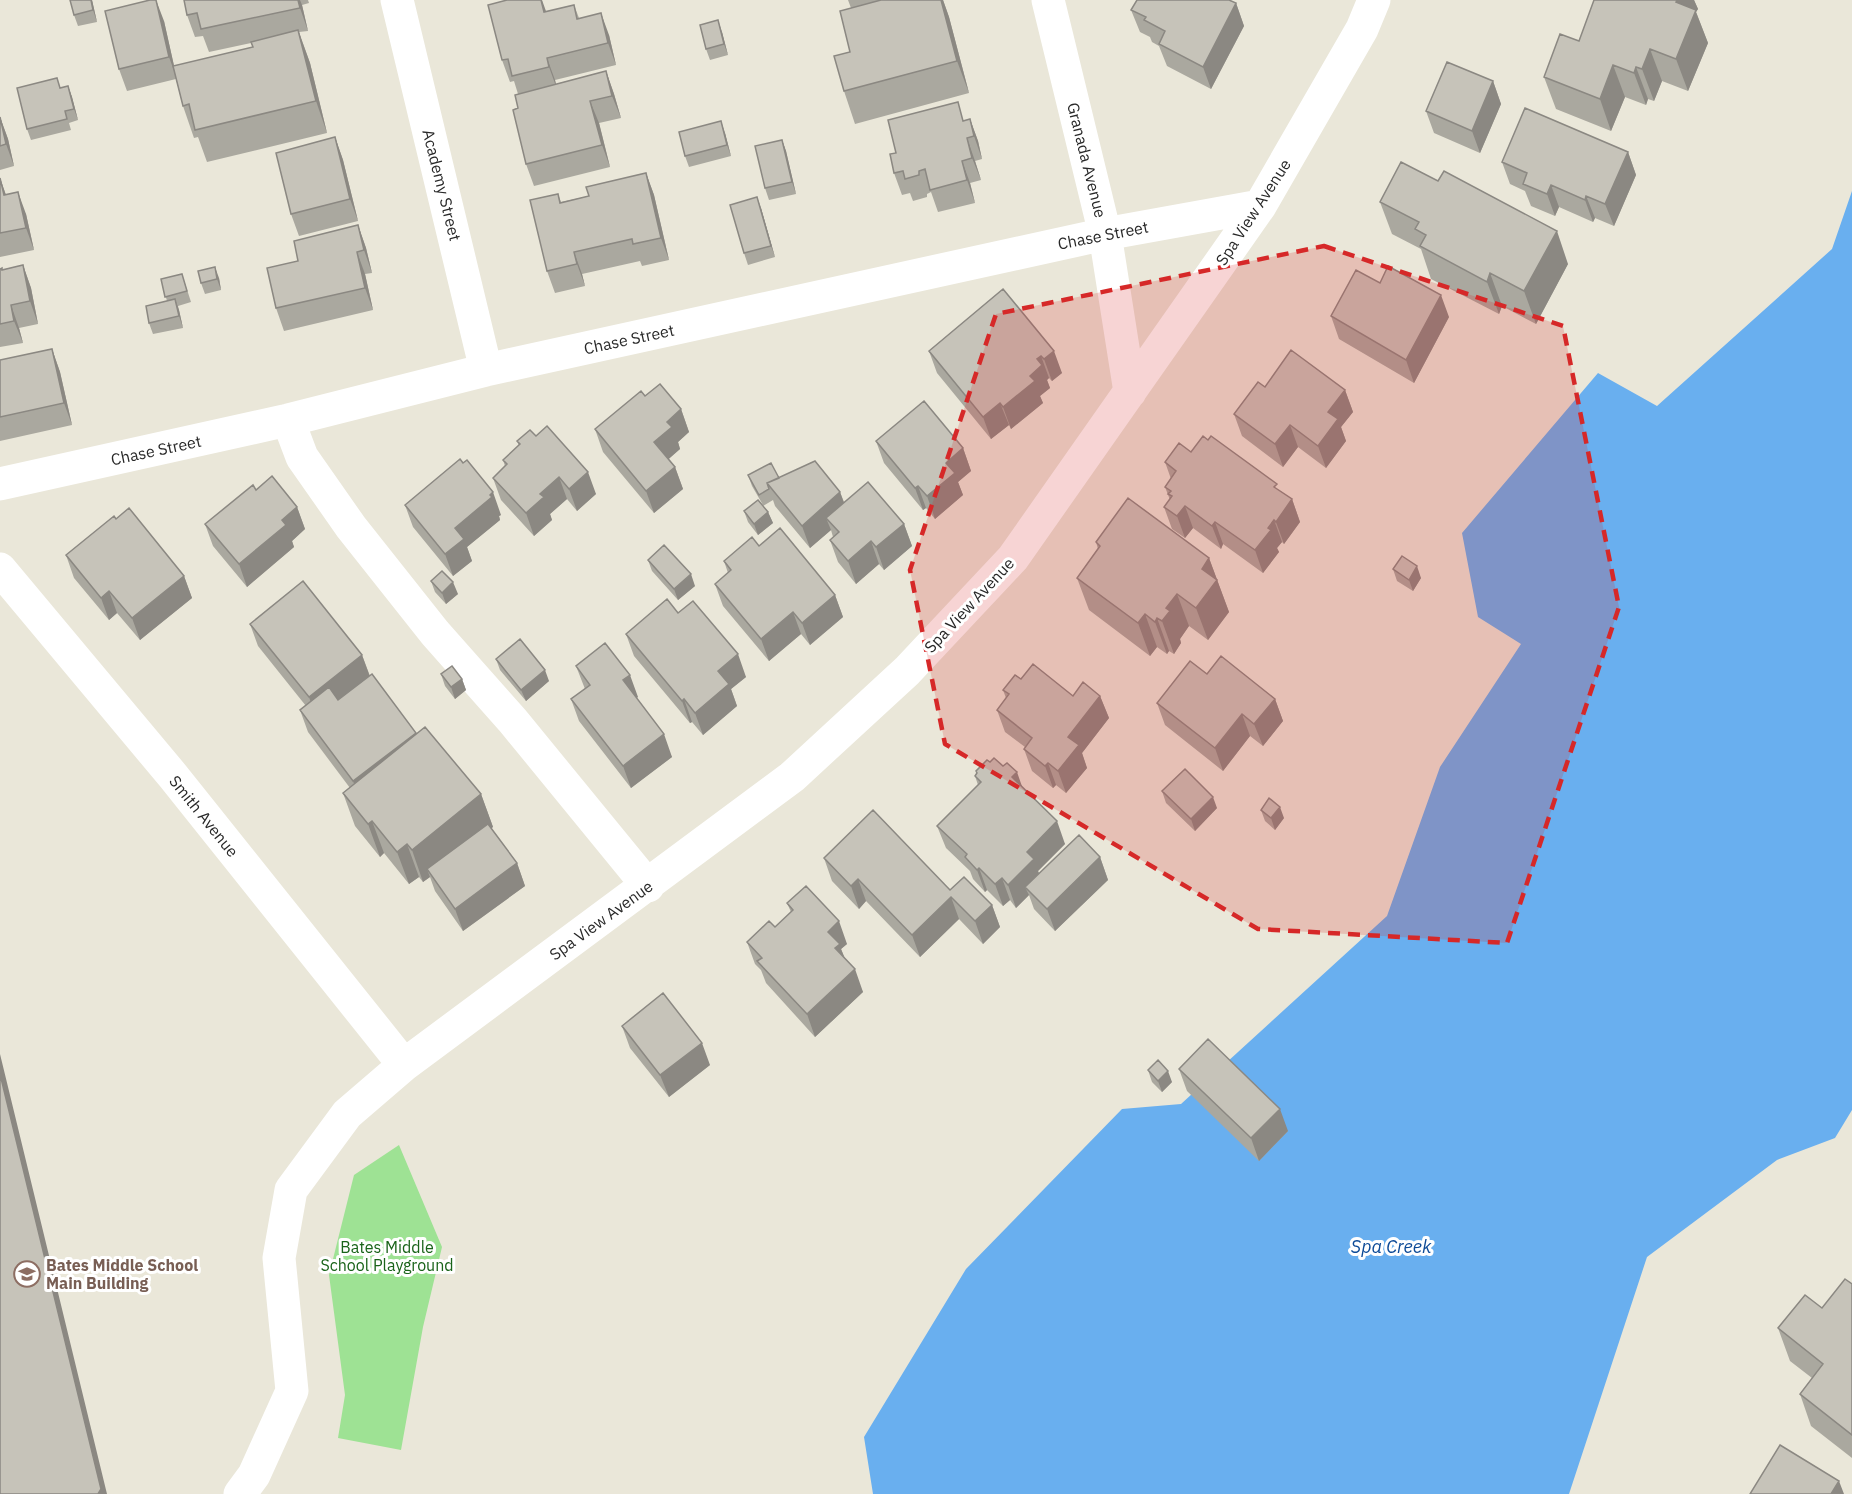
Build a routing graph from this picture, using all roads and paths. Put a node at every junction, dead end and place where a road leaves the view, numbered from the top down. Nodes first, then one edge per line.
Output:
1 (397, 0) edge
2 (1048, 0) edge
3 (1374, 0) edge
4 (1260, 206) junction
5 (1105, 234) junction
6 (486, 370) junction
7 (1130, 392) junction
8 (288, 420) junction
9 (0, 484) edge
10 (0, 569) edge
11 (648, 886) junction
12 (404, 1065) junction
13 (240, 1494) edge

1 - 6 street, Academy Street
2 - 5 street, Granada Avenue
3 - 4 street, Spa View Avenue
4 - 5 street, Chase Street
4 - 7 street, Spa View Avenue
5 - 6 street, Chase Street
5 - 7 street, Granada Avenue
6 - 8 street, Chase Street
7 - 11 street, Spa View Avenue
8 - 9 street, Chase Street
8 - 11 street
10 - 12 street, Smith Avenue
11 - 12 street, Spa View Avenue
12 - 13 street, Spa View Avenue

